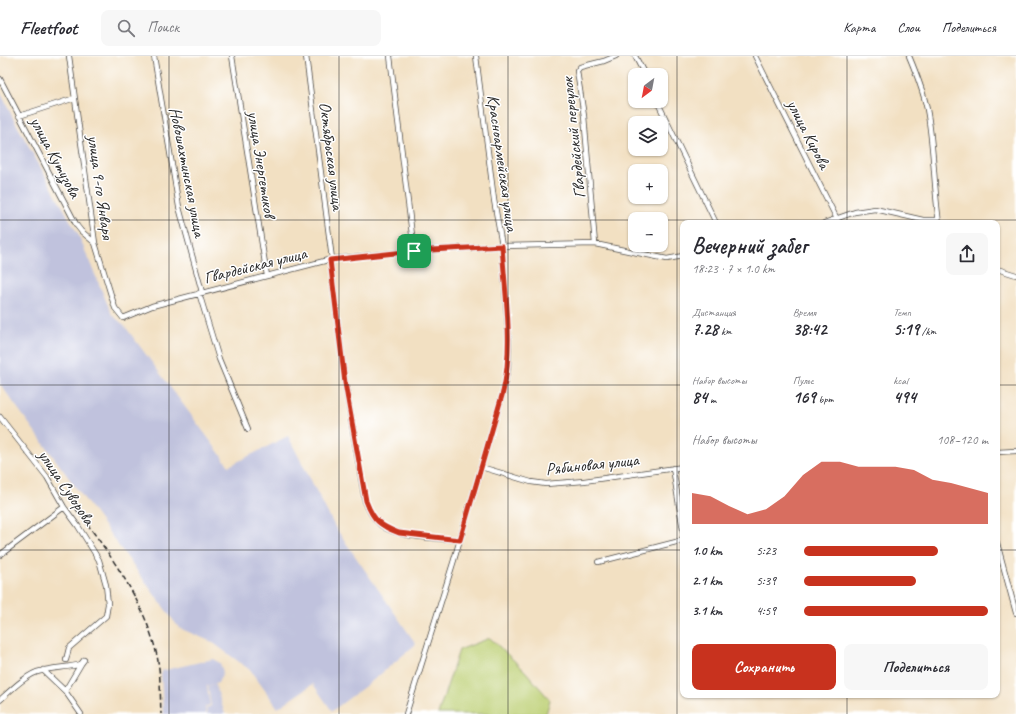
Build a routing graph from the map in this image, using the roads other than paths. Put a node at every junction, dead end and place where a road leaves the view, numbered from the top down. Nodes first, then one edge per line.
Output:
1 (69, 56) edge
2 (154, 56) edge
3 (232, 56) edge
4 (306, 56) edge
5 (390, 56) edge
6 (476, 56) edge
7 (616, 56) edge
8 (635, 56) edge
9 (755, 56) edge
10 (909, 56) edge
11 (641, 68) edge
12 (0, 79) edge
13 (75, 98) junction
14 (660, 108) edge
15 (19, 116) junction
16 (837, 218) junction
17 (715, 220) edge
18 (832, 220) edge
19 (922, 220) edge
20 (939, 220) edge
21 (95, 243) junction
22 (595, 244) junction
23 (502, 246) junction
24 (414, 251) junction
25 (680, 257) edge
26 (331, 259) junction
27 (1000, 270) edge
28 (1016, 275) edge
29 (267, 276) junction
30 (200, 293) junction
31 (123, 318) joint
32 (0, 417) edge
33 (248, 430) dead end
34 (1016, 451) edge
35 (1000, 452) edge
36 (482, 467) junction
37 (680, 467) edge
38 (673, 468) junction
39 (64, 507) junction
40 (680, 511) edge
41 (460, 540) junction
42 (680, 541) edge
43 (1000, 554) edge
44 (0, 555) edge
45 (598, 562) dead end
46 (1016, 613) edge
47 (66, 660) dead end
48 (43, 670) junction
49 (65, 691) junction
50 (0, 700) edge
51 (81, 714) edge
52 (406, 714) edge

1 - 13 street, улица 9-го Января
2 - 30 street, Новошахтинская улица
3 - 29 street, улица Энергетиков
4 - 26 street, Октябрьская улица
5 - 24 street
6 - 23 street, Красноармейская улица
7 - 22 street, Гвардейский переулок
8 - 11 street
9 - 16 street, улица Кирова
10 - 20 street
12 - 15 street, улица Кутузова
13 - 15 street
13 - 21 street, улица 9-го Января
14 - 17 street
15 - 21 street, улица Кутузова
16 - 18 street
16 - 19 street
21 - 31 street, улица 9-го Января
22 - 23 street, Гвардейская улица
22 - 25 street, Гвардейская улица
23 - 24 street, Гвардейская улица
23 - 36 street, Красноармейская улица
24 - 26 street, Гвардейская улица
26 - 29 street, Гвардейская улица
26 - 41 street, Октябрьская улица
27 - 28 street
29 - 30 street, Гвардейская улица
30 - 31 street, Гвардейская улица
30 - 33 street, Новошахтинская улица
32 - 39 street, улица Суворова
34 - 35 street
36 - 38 street, Рябиновая улица
36 - 41 street, Красноармейская улица
37 - 38 street, Рябиновая улица
38 - 40 street
39 - 44 street
39 - 47 street, улица Суворова
41 - 52 street, Красноармейская улица
42 - 45 street
43 - 46 street
48 - 49 street
48 - 49 street
48 - 50 street
49 - 51 street

